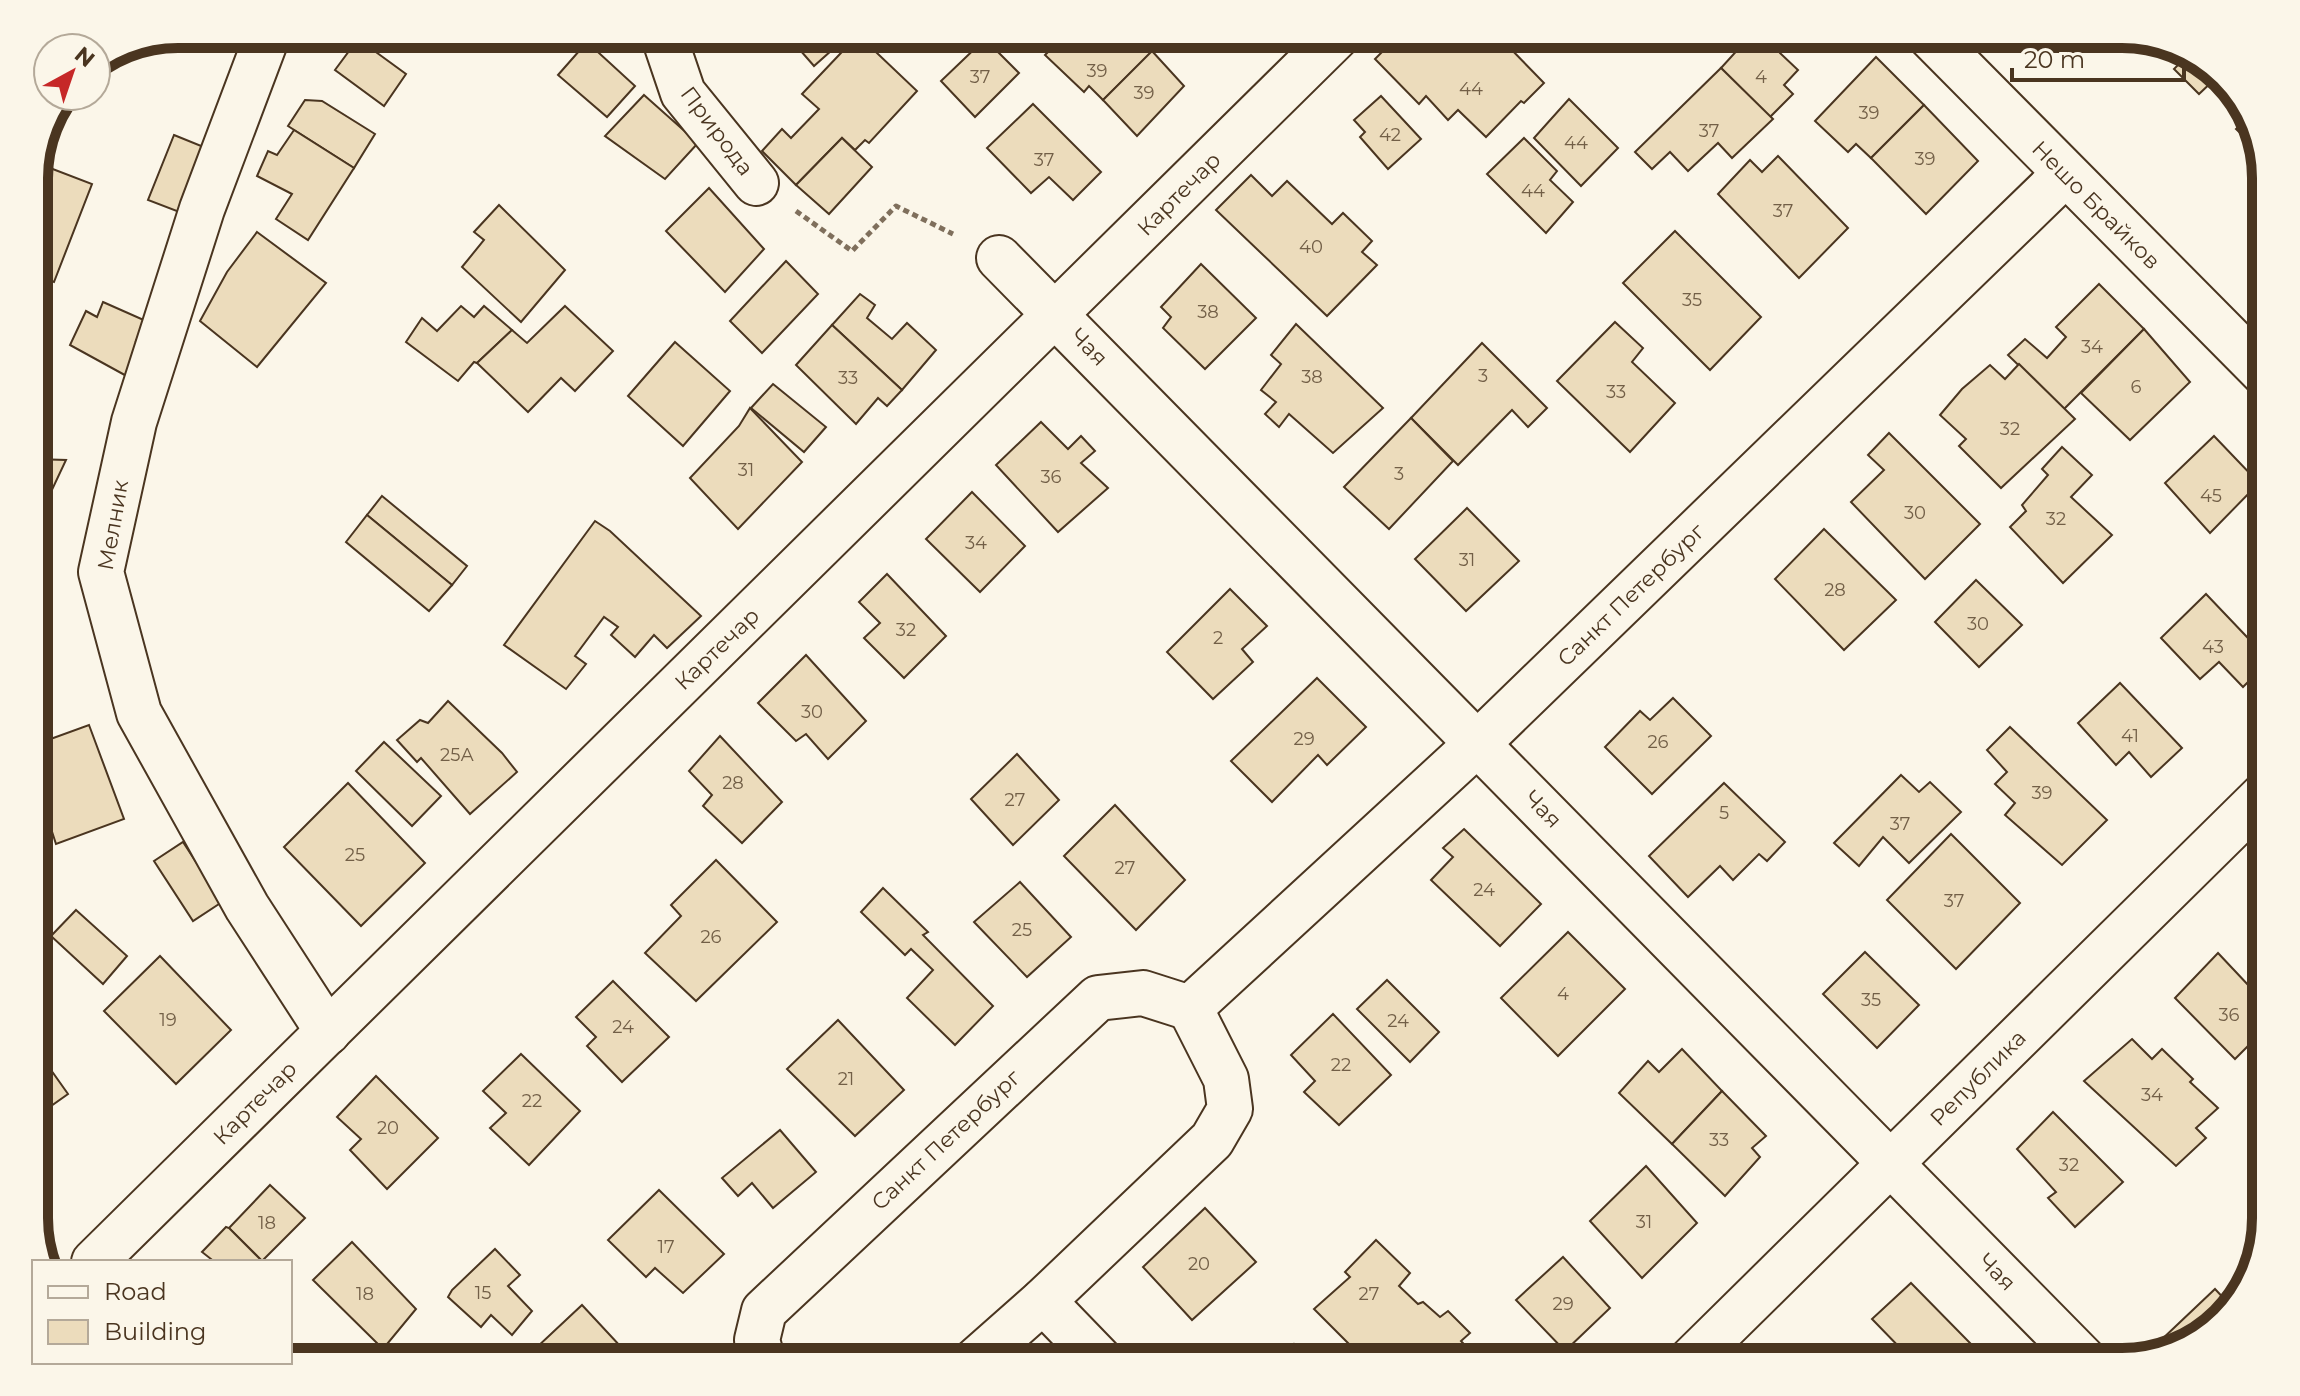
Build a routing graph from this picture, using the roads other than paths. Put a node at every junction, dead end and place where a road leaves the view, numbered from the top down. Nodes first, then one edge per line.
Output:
1 (263, 48) edge
2 (668, 48) edge
3 (1325, 48) edge
4 (1942, 48) edge
5 (2065, 174) junction
6 (756, 183) road end
7 (999, 258) road end
8 (1058, 314) junction
9 (2252, 361) edge
10 (1478, 743) junction
11 (2252, 807) edge
12 (1190, 1008) junction
13 (328, 1032) junction
14 (1891, 1163) junction
15 (96, 1260) edge
16 (1043, 1301) junction
17 (759, 1348) edge
18 (990, 1348) edge
19 (1088, 1348) edge
20 (1703, 1348) edge
21 (2072, 1348) edge

1 - 13 street, Мелник
2 - 6 street, Природа
3 - 8 street, Картечар
4 - 5 street, Нешо Брайков
5 - 9 street, Нешо Брайков
5 - 10 street, Санкт Петербург
7 - 8 street, Чая
8 - 10 street, Чая
8 - 13 street, Картечар
10 - 12 street, Санкт Петербург
10 - 14 street, Чая
11 - 14 street, Република
12 - 16 street
12 - 17 street, Санкт Петербург
13 - 15 street, Картечар
14 - 20 street, Република
14 - 21 street, Чая
16 - 18 street
16 - 19 street

